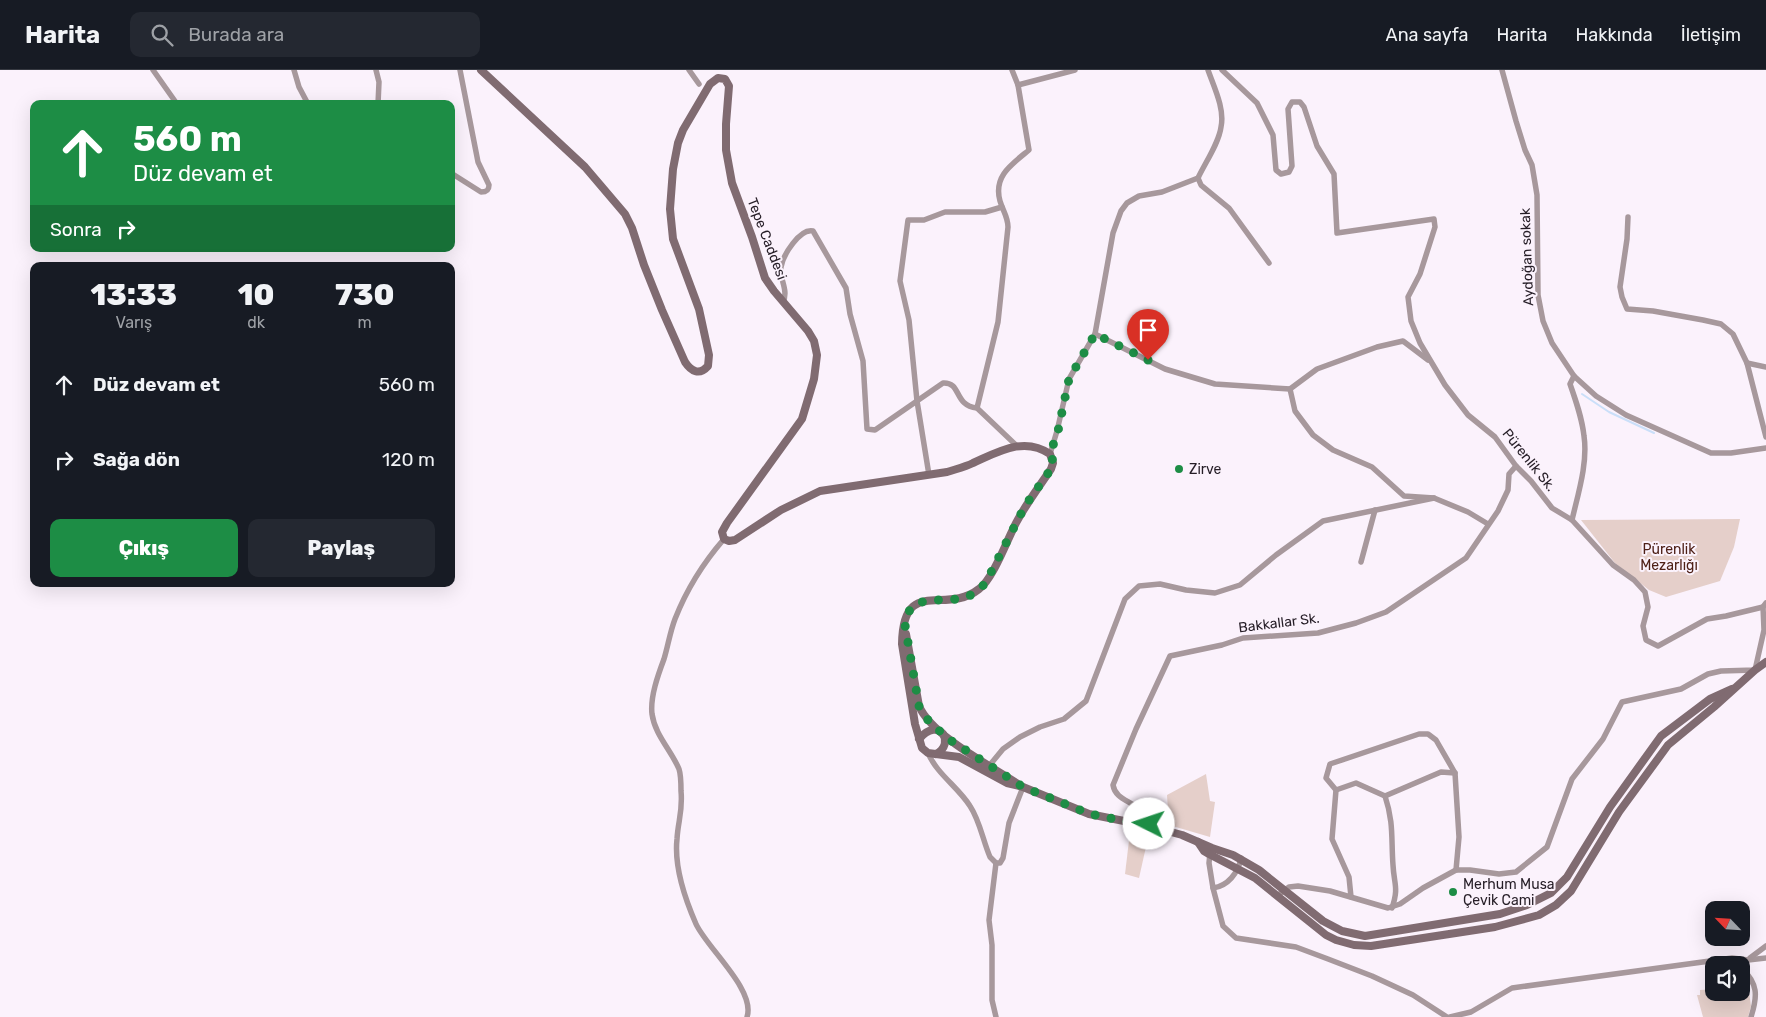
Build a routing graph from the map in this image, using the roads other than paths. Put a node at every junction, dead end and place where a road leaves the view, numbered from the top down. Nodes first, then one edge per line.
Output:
1 (153, 70) edge
2 (294, 70) edge
3 (376, 70) edge
4 (460, 70) edge
5 (481, 70) edge
6 (689, 70) edge
7 (1012, 70) edge
8 (1075, 70) edge
9 (1208, 70) edge
10 (1222, 70) edge
11 (1502, 70) edge
12 (699, 84) dead end
13 (1018, 85) junction
14 (173, 100) edge
15 (306, 100) edge
16 (378, 100) edge
17 (455, 176) edge
18 (1198, 178) junction
19 (1002, 206) junction
20 (1628, 217) dead end
21 (1269, 263) dead end
22 (783, 302) junction
23 (1095, 334) junction
24 (1432, 362) junction
25 (1747, 363) junction
26 (1766, 367) edge
27 (1574, 376) junction
28 (1290, 389) junction
29 (917, 401) junction
30 (977, 408) junction
31 (1766, 437) edge
32 (1017, 446) junction
33 (1766, 448) edge
34 (1050, 454) junction
35 (1516, 466) junction
36 (929, 475) junction
37 (1434, 498) junction
38 (1375, 510) junction
39 (1572, 520) junction
40 (1488, 524) junction
41 (724, 539) junction
42 (1361, 562) dead end
43 (1764, 605) edge
44 (905, 625) junction
45 (1766, 662) edge
46 (1755, 670) junction
47 (1732, 689) junction
48 (940, 731) junction
49 (919, 739) junction
50 (932, 753) junction
51 (990, 766) junction
52 (1456, 773) junction
53 (1023, 787) junction
54 (1336, 790) junction
55 (1385, 796) junction
56 (1150, 826) junction
57 (1210, 851) junction
58 (1241, 858) junction
59 (996, 863) junction
60 (1238, 869) junction
61 (1456, 870) junction
62 (1213, 888) junction
63 (1280, 893) junction
64 (1351, 897) junction
65 (1392, 908) junction
66 (1766, 946) edge
67 (1750, 958) edge
68 (1766, 958) edge
69 (1750, 960) edge
70 (1705, 962) edge
71 (1750, 976) edge
72 (747, 1017) edge
73 (996, 1017) edge
74 (1448, 1017) edge
75 (1751, 1017) edge

1 - 14 street
2 - 15 street
3 - 16 street
4 - 17 street
5 - 22 street, Tepe Caddesi
6 - 12 street
7 - 13 street
8 - 13 street
9 - 18 street
10 - 24 street, Pürenlik Sk.
11 - 27 street, Aydoğan sokak
13 - 19 street
18 - 21 street
18 - 23 street
19 - 29 street
19 - 30 street
20 - 25 street
22 - 29 street
22 - 41 street, Tepe Caddesi
23 - 28 street
23 - 34 street
24 - 28 street
24 - 35 street, Pürenlik Sk.
25 - 26 street
25 - 31 street
27 - 33 street, Aydoğan sokak
27 - 39 street
28 - 37 street
29 - 30 street
29 - 36 street
30 - 32 street
32 - 34 street
32 - 36 street
34 - 44 street
35 - 39 street, Pürenlik Sk.
35 - 40 street, Bakkallar Sk.
36 - 41 street
37 - 38 street
37 - 40 street
38 - 42 street
38 - 51 street
39 - 43 street, Pürenlik Sk.
40 - 56 street, Bakkallar Sk.
41 - 72 street
43 - 46 street
44 - 48 street
44 - 49 street
45 - 46 street
46 - 47 street
46 - 61 street
47 - 63 street
47 - 63 street
48 - 49 street
48 - 50 street
48 - 51 street
49 - 50 street
50 - 53 street
50 - 59 street
51 - 53 street
52 - 54 street
52 - 55 street
52 - 61 street
53 - 56 street
53 - 59 street
54 - 55 street
54 - 64 street
55 - 65 street
56 - 57 street
57 - 58 street
57 - 60 street
57 - 62 street
58 - 60 street
58 - 63 street
59 - 73 street
60 - 62 street
60 - 63 street
61 - 65 street
62 - 74 street
63 - 64 street
64 - 65 street
66 - 67 street
68 - 69 street
70 - 74 street
71 - 75 street

